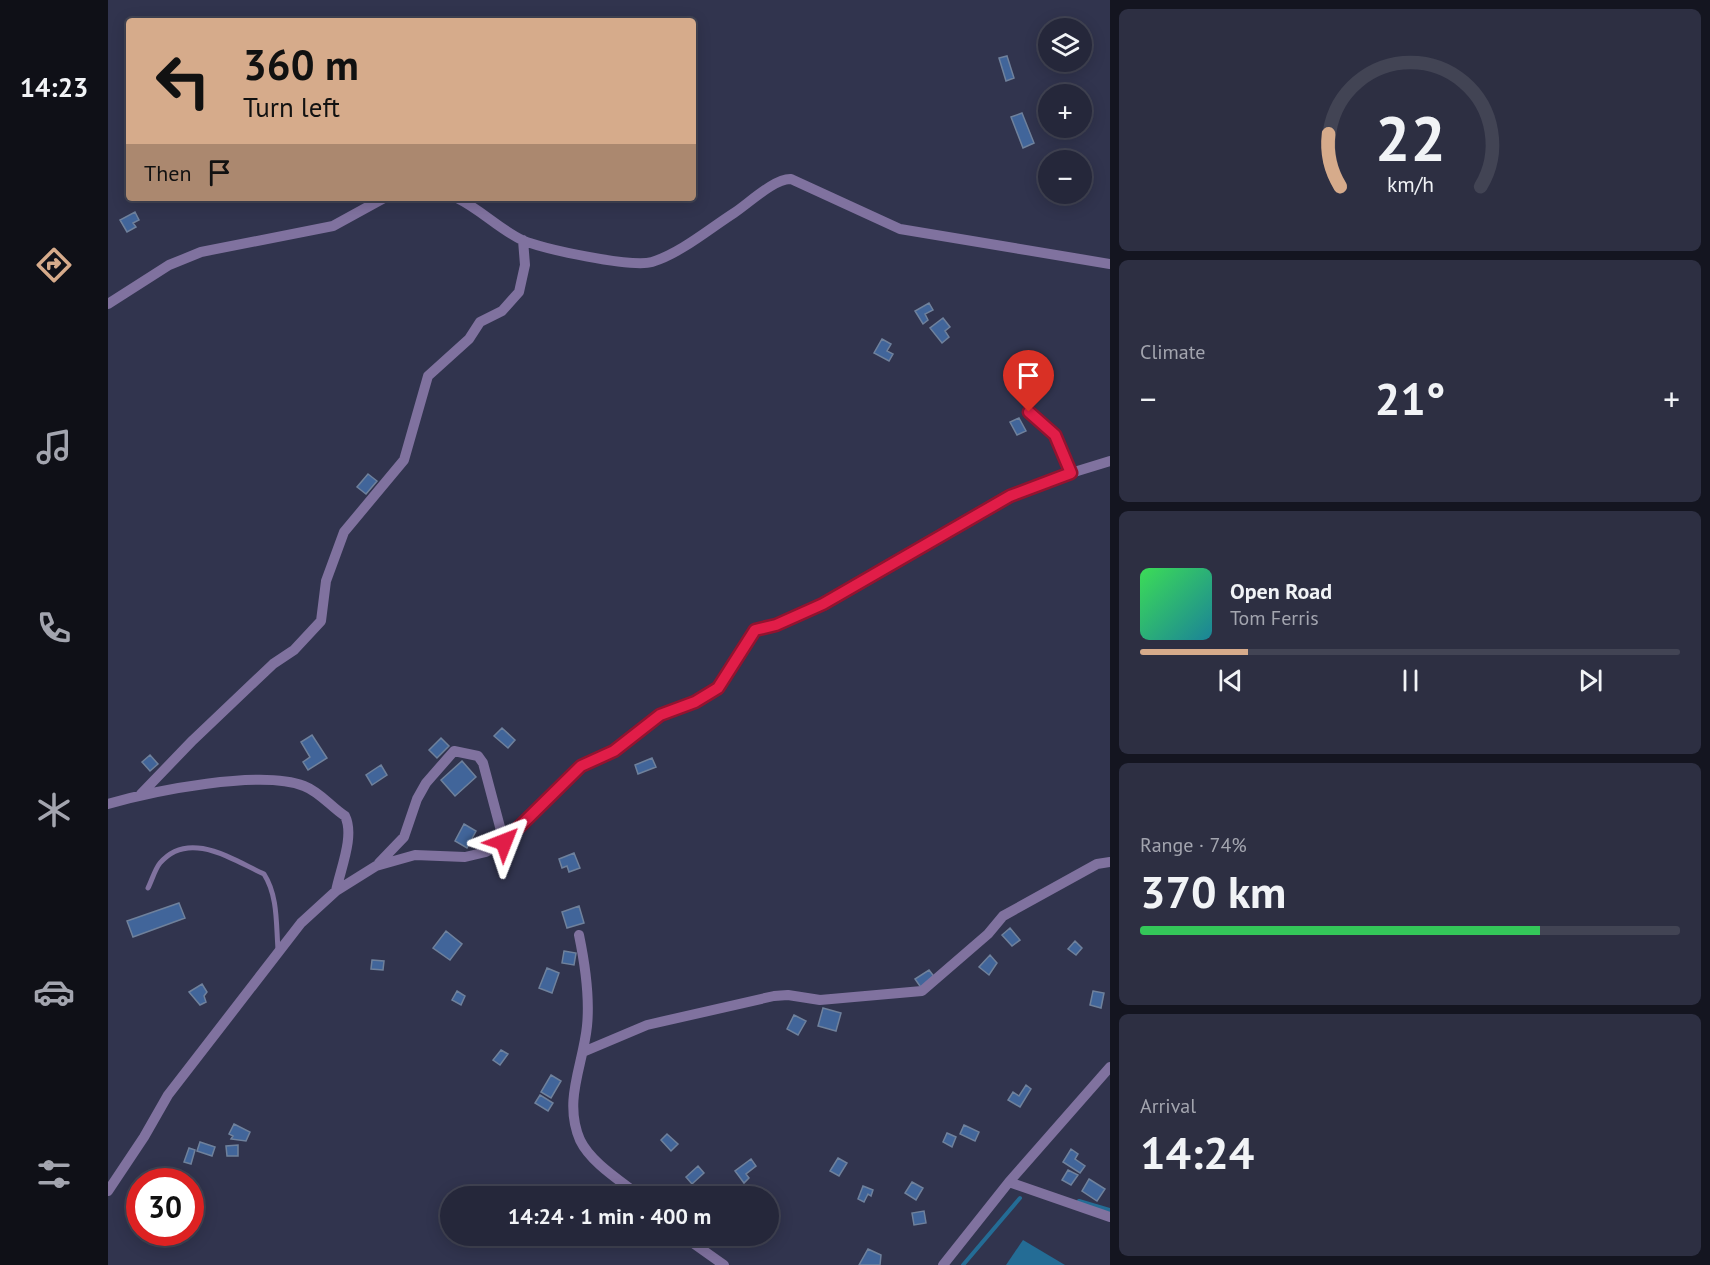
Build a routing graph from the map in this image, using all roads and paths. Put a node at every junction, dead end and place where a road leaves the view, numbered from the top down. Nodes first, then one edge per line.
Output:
1 (379, 201) edge
2 (462, 201) edge
3 (523, 240) junction
4 (1110, 264) edge
5 (108, 304) edge
6 (1029, 412) dead end
7 (1110, 462) edge
8 (1071, 473) junction
9 (141, 794) junction
10 (108, 804) edge
11 (504, 842) junction
12 (1110, 862) edge
13 (376, 866) junction
14 (148, 888) dead end
15 (336, 891) junction
16 (579, 934) dead end
17 (278, 954) junction
18 (583, 1052) junction
19 (1110, 1066) edge
20 (1009, 1182) junction
21 (627, 1186) edge
22 (108, 1191) edge
23 (1110, 1216) edge
24 (697, 1246) edge
25 (724, 1265) edge
26 (943, 1265) edge

1 - 5 street
2 - 3 street
3 - 4 street
3 - 9 street
6 - 8 street
7 - 8 street
8 - 11 street
9 - 10 street
9 - 15 street
11 - 13 street
11 - 13 street
12 - 18 street
13 - 15 street
14 - 17 lane
15 - 17 street
16 - 18 street
17 - 22 street
18 - 21 street
19 - 20 street
20 - 23 street
20 - 26 street
24 - 25 street

